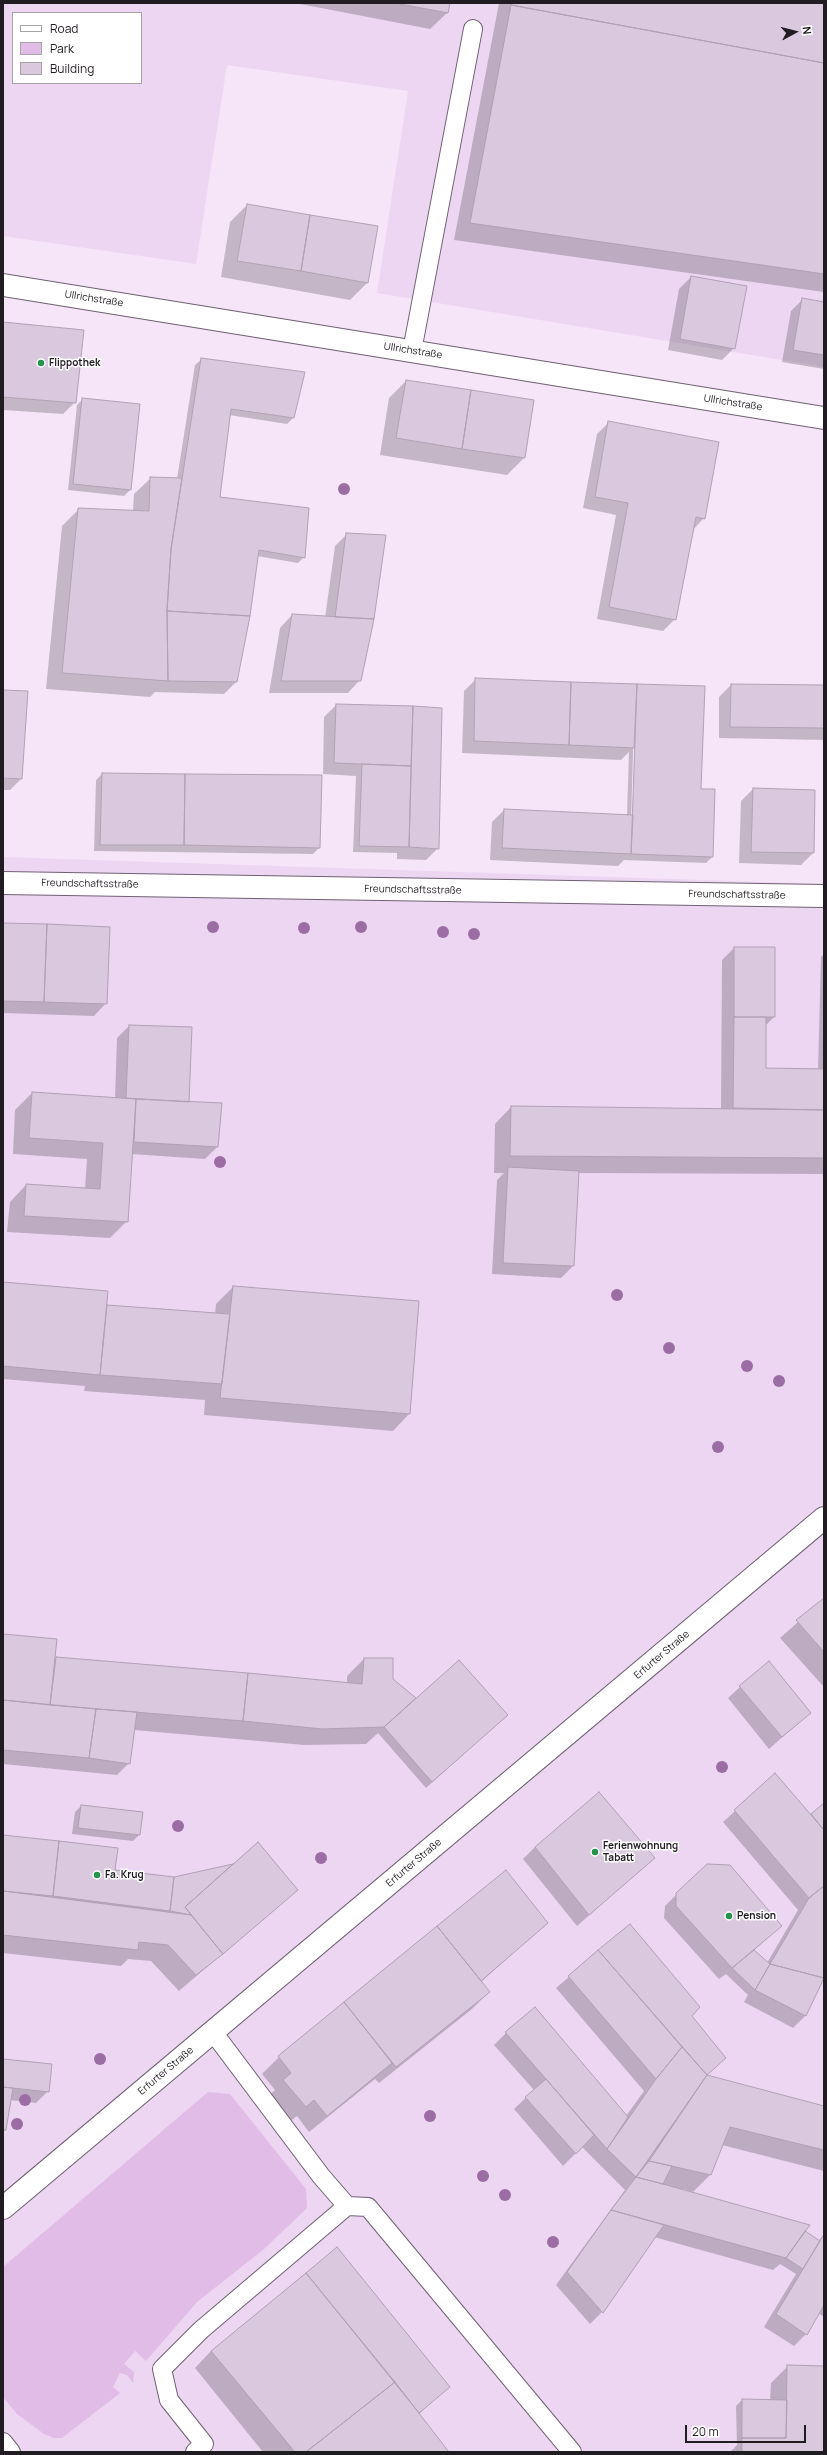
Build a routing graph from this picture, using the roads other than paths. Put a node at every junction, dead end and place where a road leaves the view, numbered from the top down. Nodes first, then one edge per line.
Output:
1 (472, 29) dead end
2 (3, 285) edge
3 (412, 351) junction
4 (824, 418) edge
5 (3, 883) edge
6 (824, 896) edge
7 (824, 1518) edge
8 (213, 2032) junction
9 (347, 2206) junction
10 (3, 2208) edge
11 (3, 2442) edge
12 (12, 2452) edge
13 (195, 2452) edge
14 (572, 2452) edge

1 - 3 lane
2 - 3 street, Ullrichstraße
3 - 4 street, Ullrichstraße
5 - 6 street, Freundschaftsstraße
7 - 8 street, Erfurter Straße
8 - 9 lane
8 - 10 street, Erfurter Straße
9 - 13 lane
9 - 14 lane
11 - 12 lane

